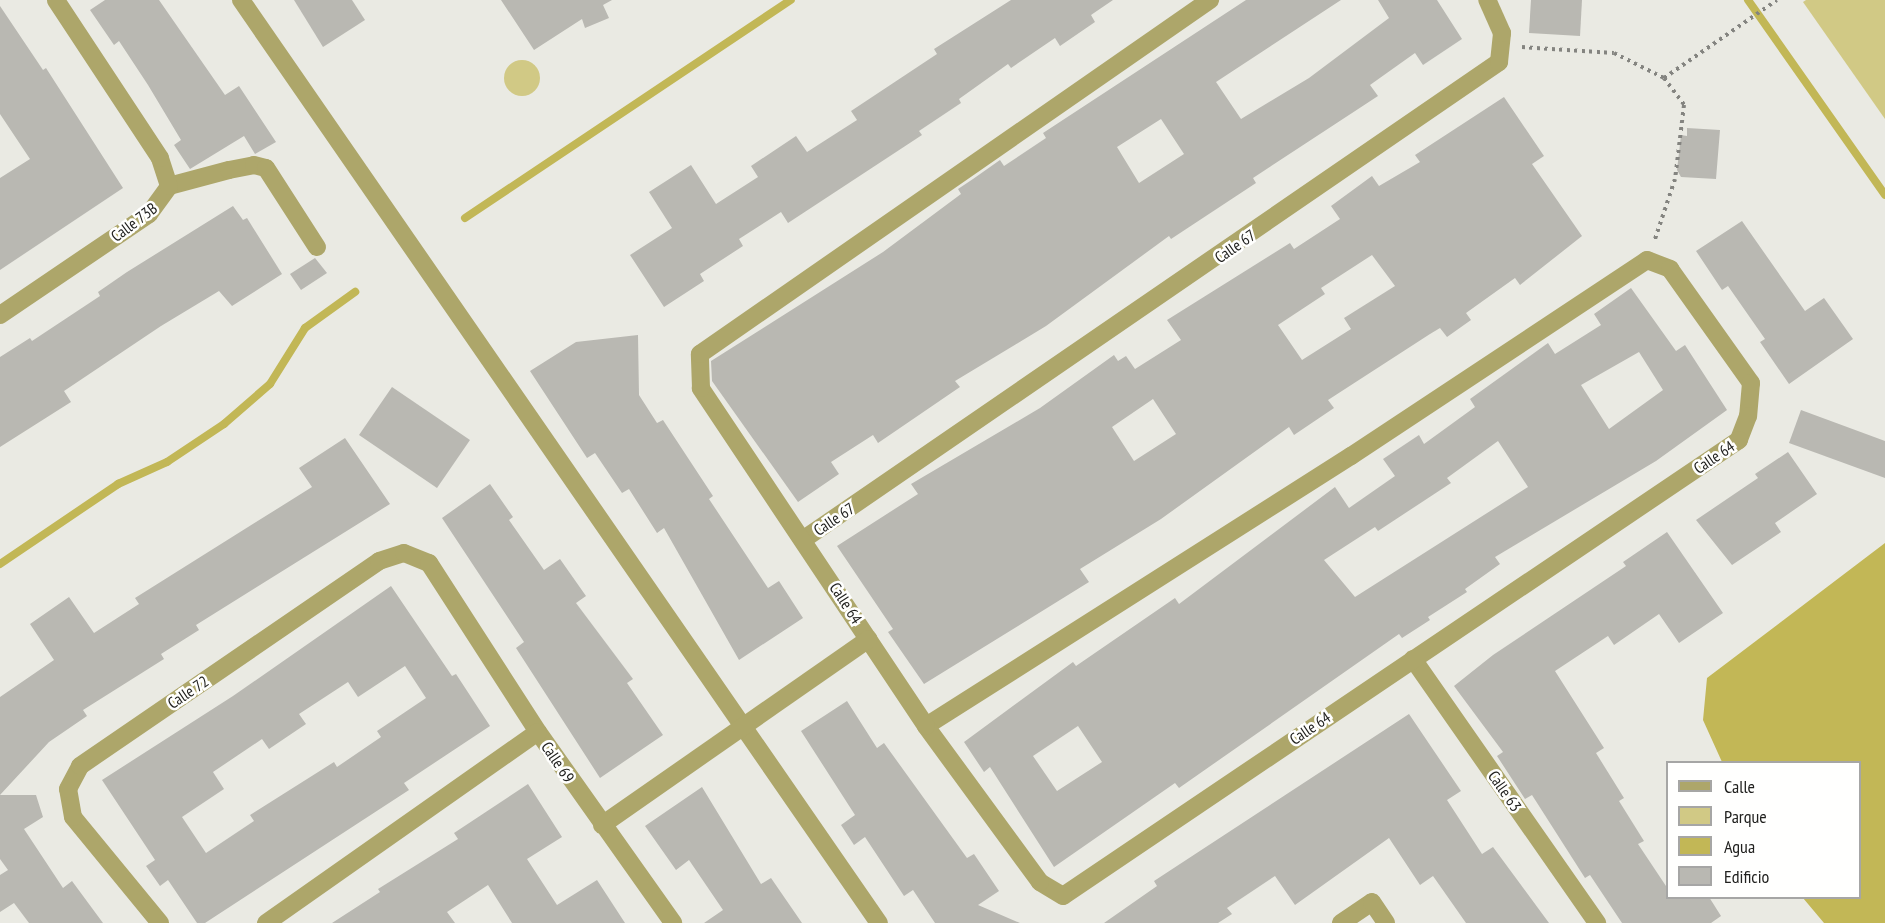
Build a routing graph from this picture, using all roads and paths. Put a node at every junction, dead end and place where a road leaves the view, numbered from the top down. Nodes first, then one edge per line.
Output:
1 (56, 0) edge
2 (241, 0) edge
3 (1210, 0) edge
4 (1487, 0) edge
5 (1777, 0) edge
6 (1501, 46) junction
7 (1664, 78) junction
8 (169, 186) junction
9 (317, 247) dead end
10 (1647, 260) junction
11 (0, 315) edge
12 (804, 539) junction
13 (451, 595) joint
14 (869, 639) junction
15 (1413, 658) junction
16 (927, 726) junction
17 (742, 728) junction
18 (538, 732) junction
19 (602, 825) junction
20 (160, 923) edge
21 (266, 923) edge
22 (673, 923) edge
23 (879, 923) edge
24 (1341, 923) edge
25 (1386, 923) edge
26 (1597, 923) edge

1 - 8 street, Calle 73B
2 - 17 street
3 - 12 street, Calle 67
4 - 6 street
5 - 7 path
6 - 7 path
6 - 12 street, Calle 67
7 - 10 path
8 - 9 street
8 - 11 street, Calle 73B
10 - 15 street, Calle 64
10 - 16 street
12 - 14 street, Calle 64
13 - 18 street, Calle 69
13 - 20 street, Calle 72
14 - 16 street, Calle 64
14 - 17 street
15 - 16 street, Calle 64
15 - 26 street, Calle 63
17 - 19 street
17 - 23 street
18 - 19 street, Calle 69
18 - 21 street
19 - 22 street, Calle 69
24 - 25 street

